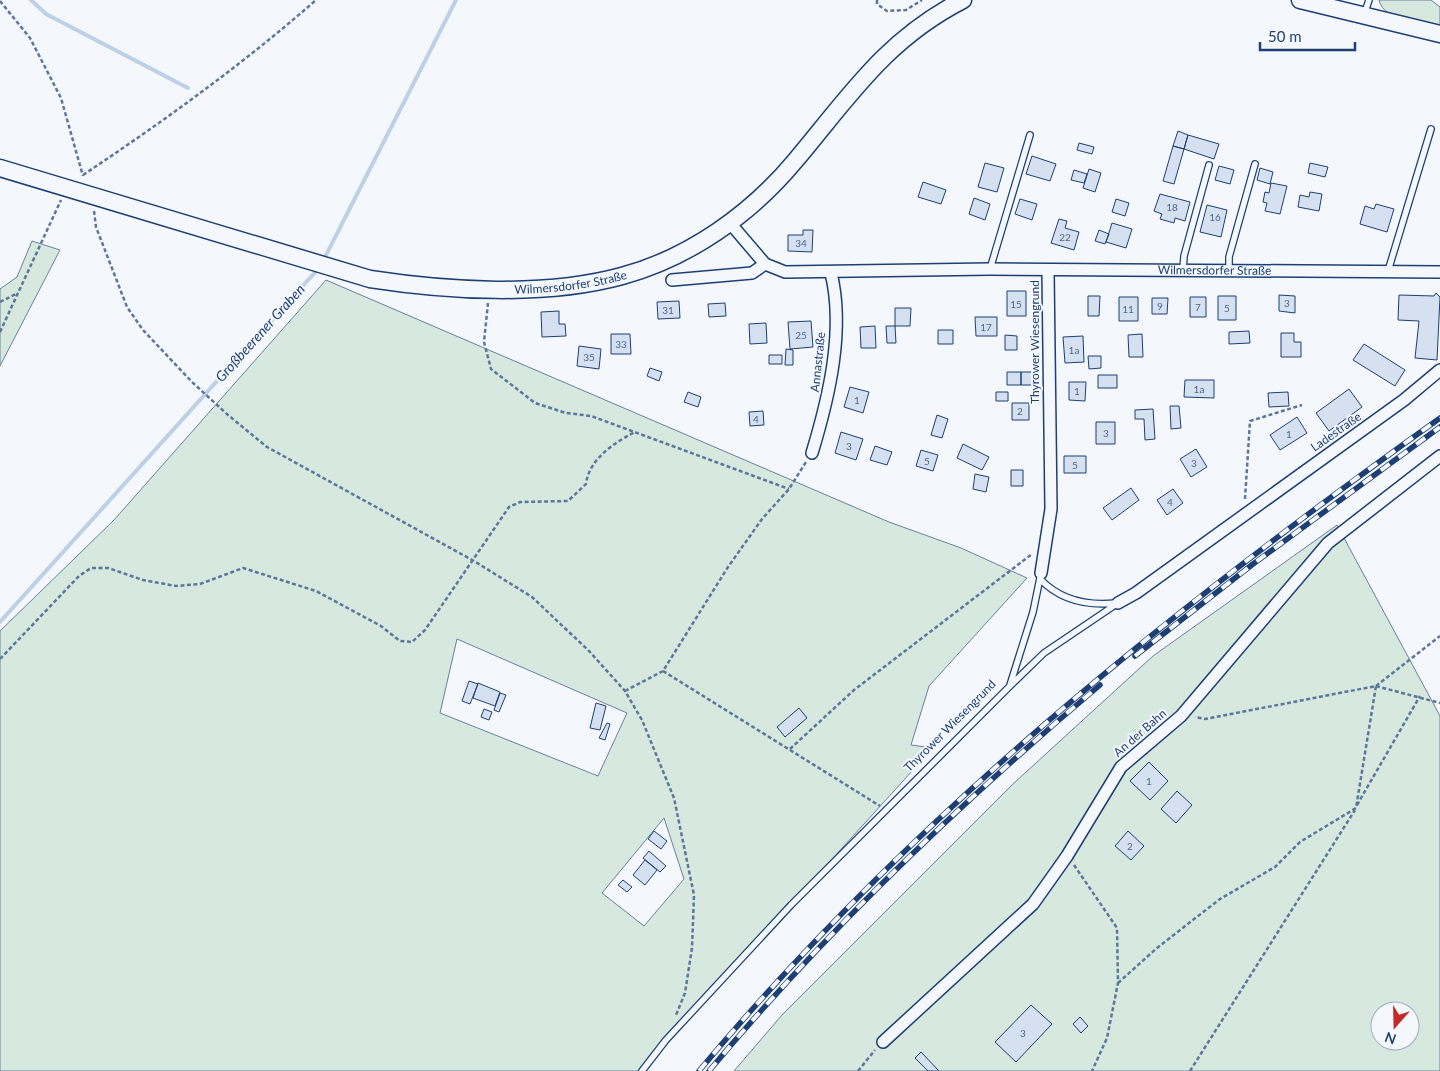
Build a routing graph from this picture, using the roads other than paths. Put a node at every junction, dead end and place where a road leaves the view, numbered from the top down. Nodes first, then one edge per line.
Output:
1 (962, 0) edge
2 (1300, 0) edge
3 (1369, 0) edge
4 (1364, 17) junction
5 (1440, 34) edge
6 (1431, 129) dead end
7 (1030, 134) dead end
8 (1255, 164) dead end
9 (1209, 165) dead end
10 (0, 168) edge
11 (730, 223) junction
12 (765, 264) junction
13 (990, 269) junction
14 (1183, 270) junction
15 (1229, 270) junction
16 (1048, 271) junction
17 (1388, 271) junction
18 (831, 272) junction
19 (1440, 272) edge
20 (672, 280) dead end
21 (1440, 370) edge
22 (812, 452) road end
23 (1440, 456) edge
24 (1040, 576) junction
25 (1118, 602) junction
26 (1009, 687) junction
27 (883, 1042) road end
28 (642, 1071) edge

1 - 11 main road, Wilmersdorfer Straße
2 - 4 main road
3 - 4 lane
4 - 5 main road
6 - 17 lane
7 - 13 lane
8 - 15 lane
9 - 14 lane
10 - 11 main road, Wilmersdorfer Straße
11 - 12 street
12 - 18 street, Wilmersdorfer Straße
12 - 20 street
13 - 16 street, Wilmersdorfer Straße
13 - 18 street, Wilmersdorfer Straße
14 - 15 street, Wilmersdorfer Straße
14 - 16 street, Wilmersdorfer Straße
15 - 17 street, Wilmersdorfer Straße
16 - 24 street, Thyrower Wiesengrund
17 - 19 street, Wilmersdorfer Straße
18 - 22 street, Annastraße
21 - 25 street, Ladestraße
23 - 27 street, An der Bahn
24 - 25 lane
24 - 26 lane, Thyrower Wiesengrund
25 - 26 lane
26 - 28 lane, Thyrower Wiesengrund

